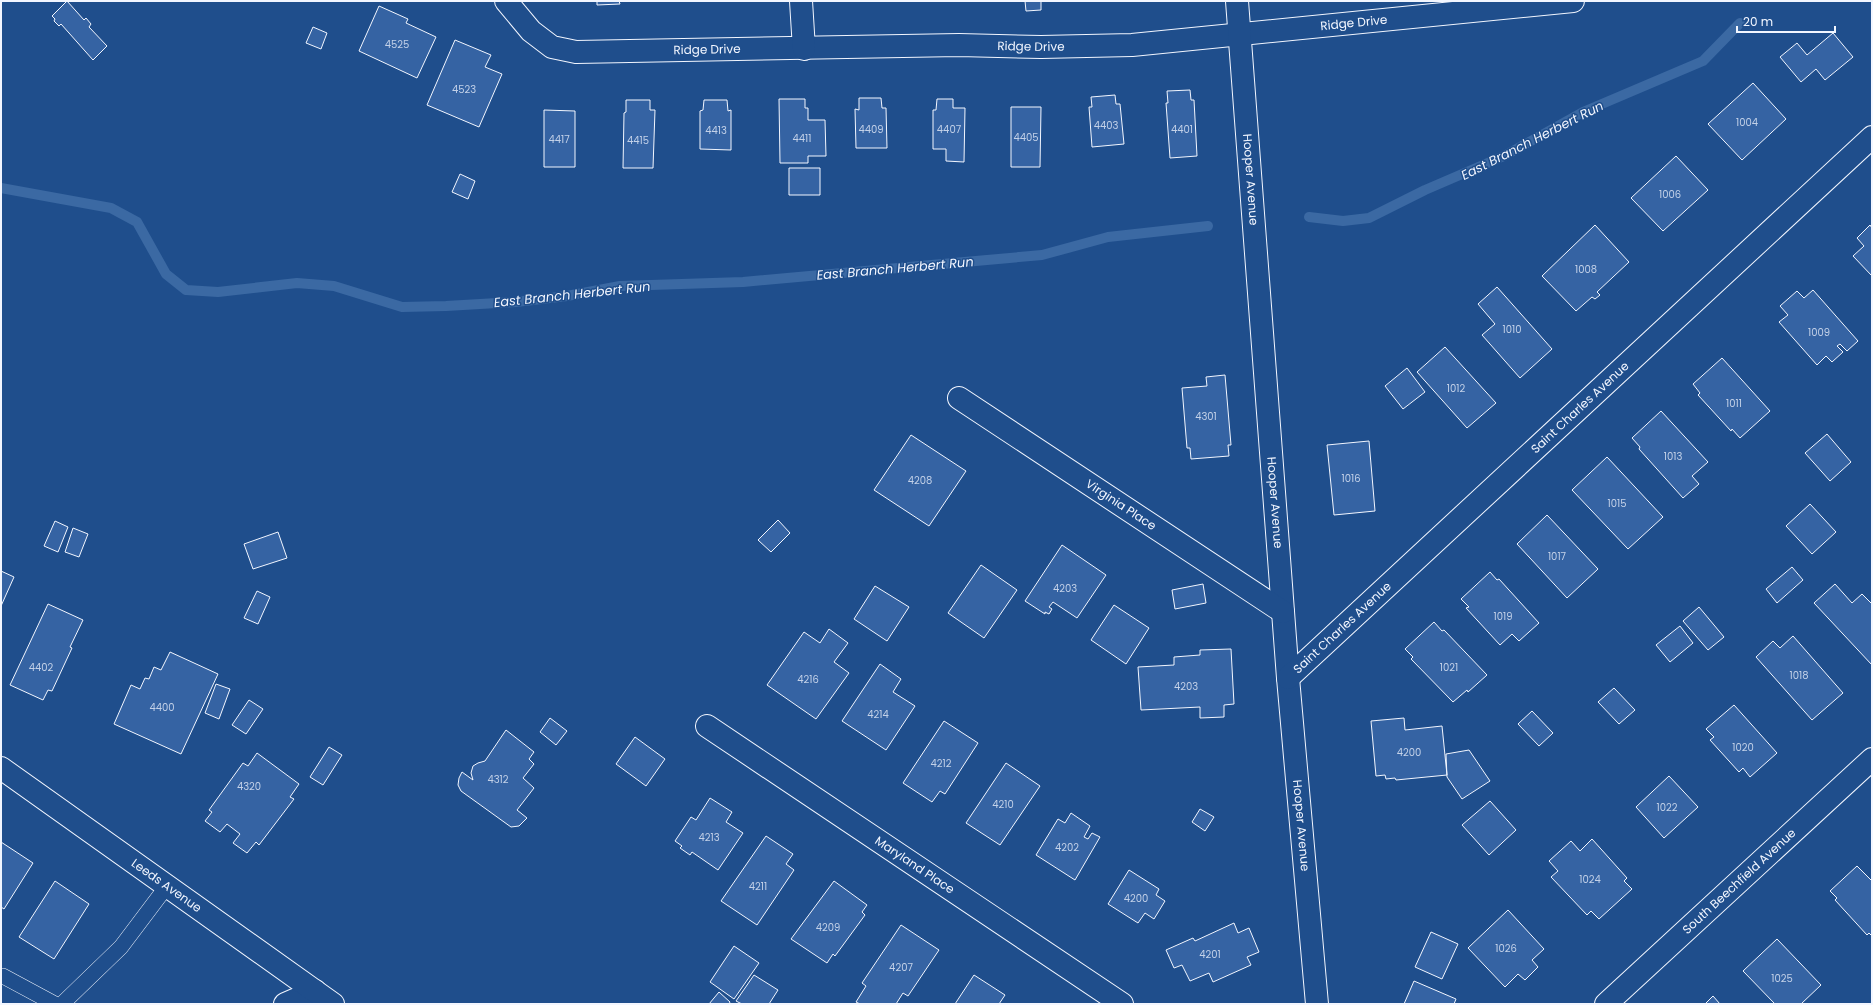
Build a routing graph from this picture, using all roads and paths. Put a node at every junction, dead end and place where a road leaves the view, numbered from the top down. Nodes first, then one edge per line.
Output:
1 (506, 1) edge
2 (800, 1) edge
3 (1237, 1) edge
4 (1573, 1) edge
5 (1240, 34) junction
6 (804, 49) junction
7 (1872, 137) edge
8 (959, 398) dead end
9 (1283, 612) junction
10 (1288, 678) junction
11 (707, 726) dead end
12 (1872, 759) edge
13 (1, 768) edge
14 (167, 886) junction
15 (3, 976) dead end
16 (315, 991) junction
17 (55, 1004) edge
18 (62, 1004) edge
19 (285, 1004) edge
20 (332, 1004) edge
21 (1122, 1004) edge
22 (1318, 1004) edge
23 (1606, 1004) edge

1 - 6 street, Ridge Drive
2 - 6 street
3 - 5 street, Hooper Avenue
4 - 5 street, Ridge Drive
5 - 6 street, Ridge Drive
5 - 9 street, Hooper Avenue
7 - 10 street, Saint Charles Avenue
8 - 9 street, Virginia Place
9 - 10 street, Hooper Avenue
10 - 22 street, Hooper Avenue
11 - 21 street, Maryland Place
12 - 23 street, South Beechfield Avenue
13 - 14 street, Leeds Avenue
14 - 16 street, Leeds Avenue
14 - 18 lane
15 - 17 lane
16 - 19 street
16 - 20 street, Leeds Avenue

